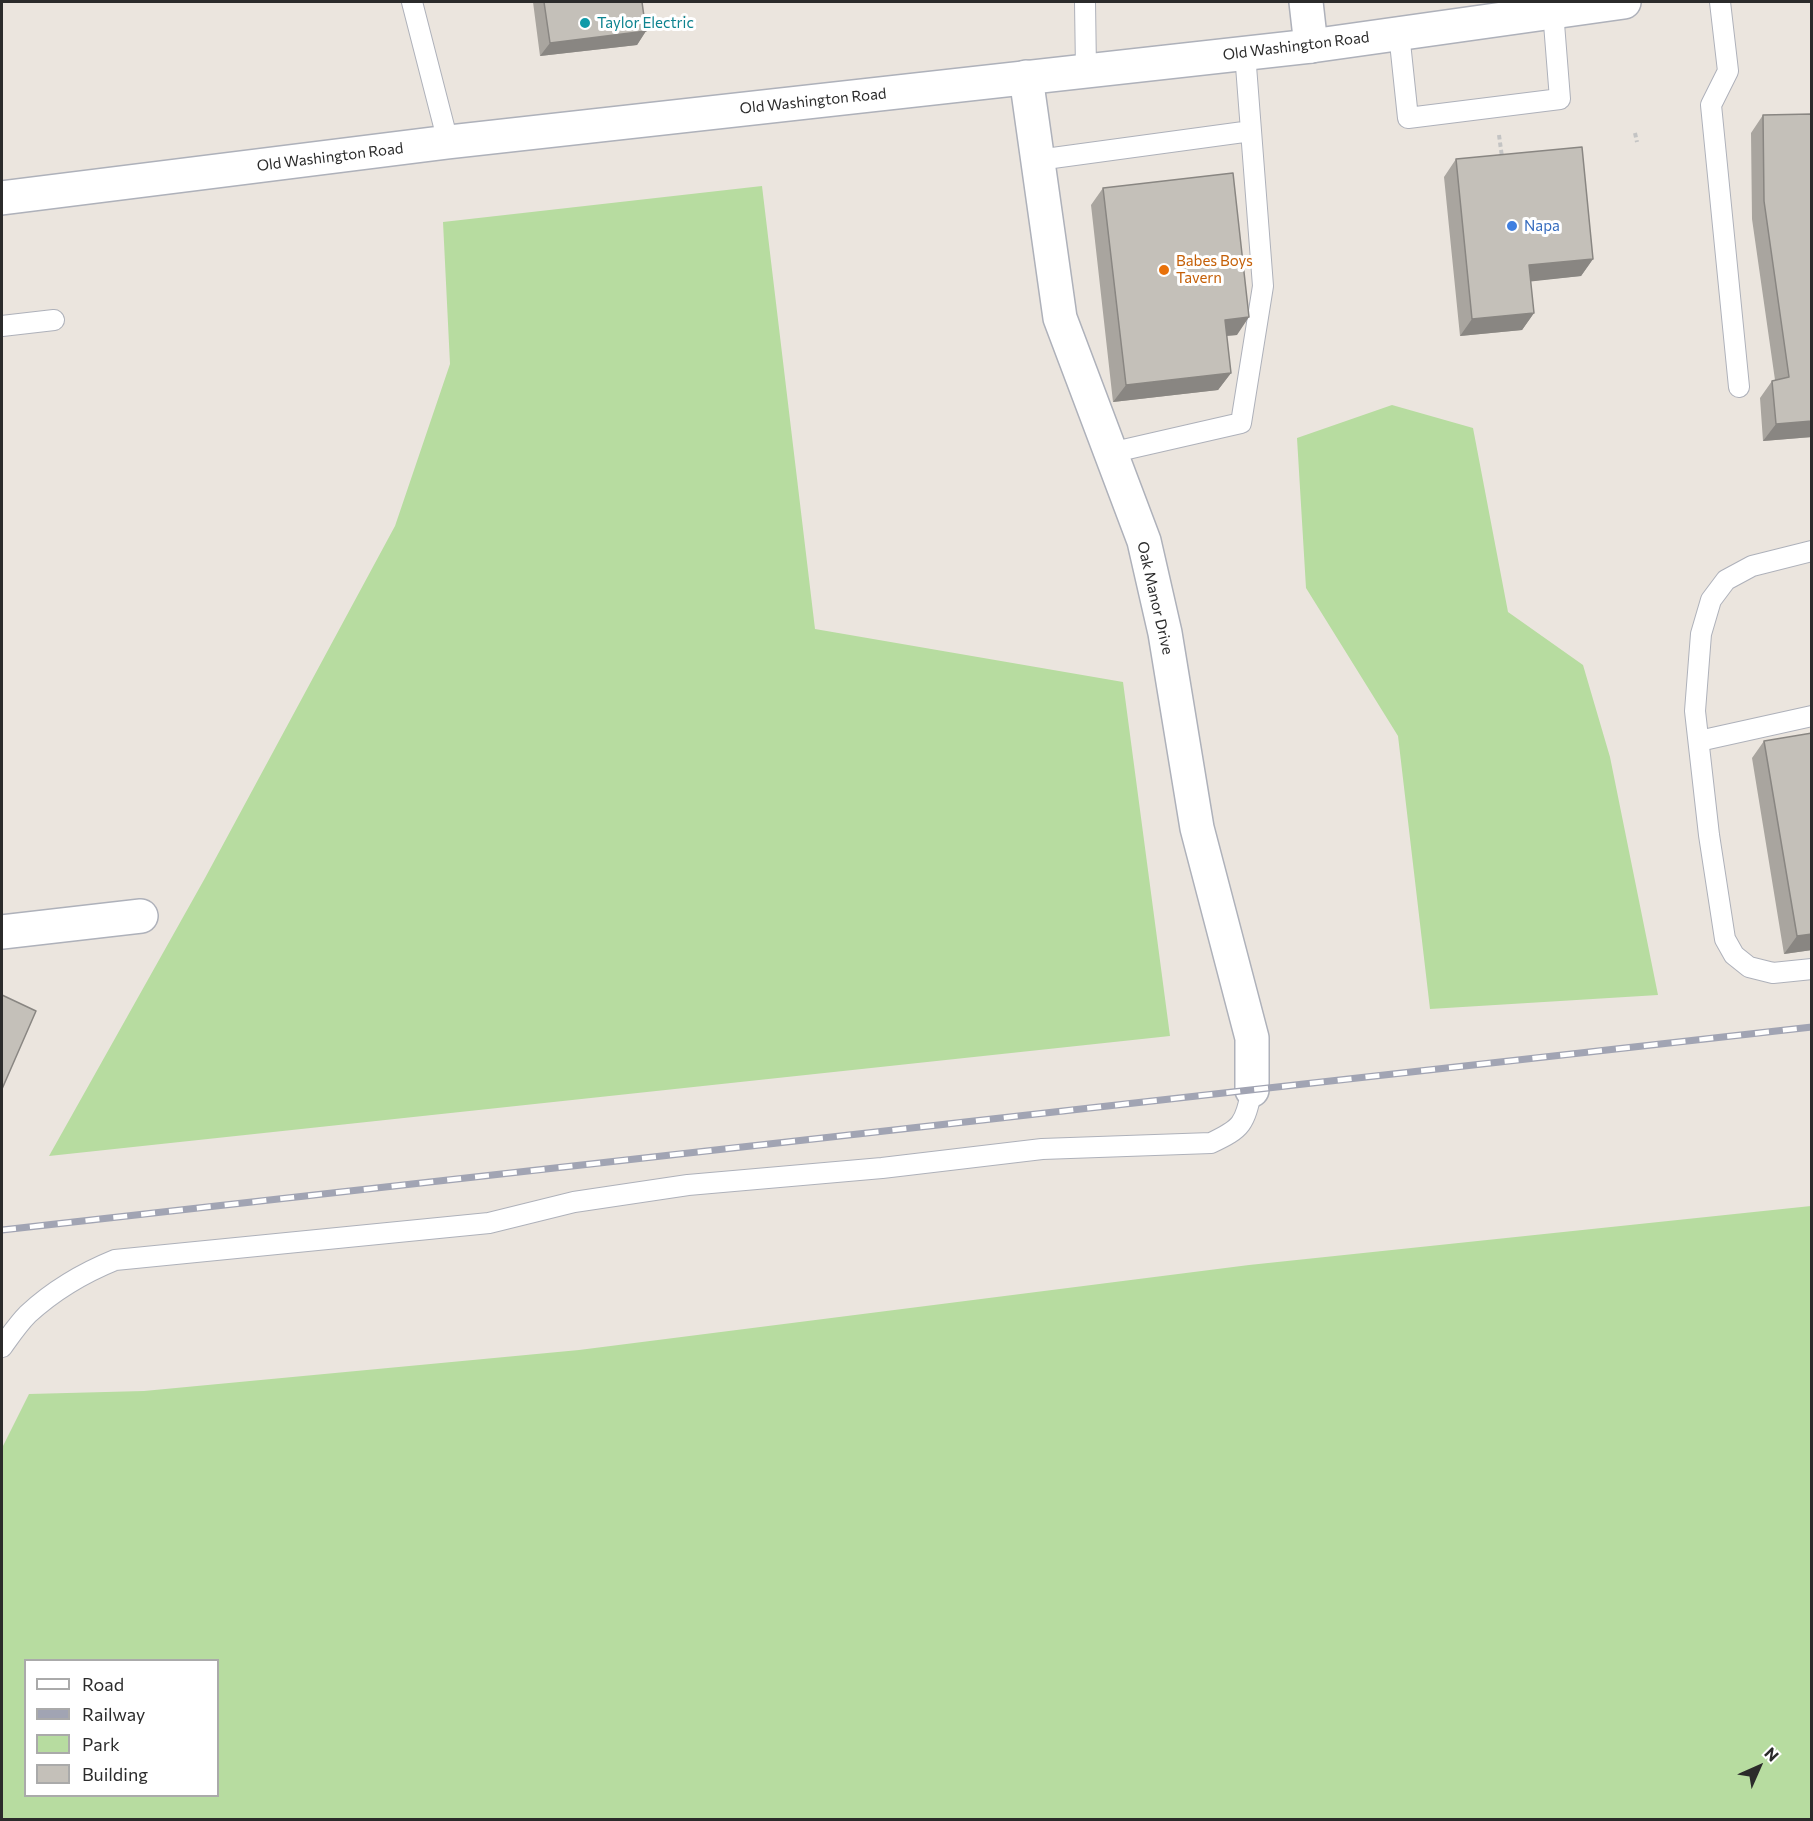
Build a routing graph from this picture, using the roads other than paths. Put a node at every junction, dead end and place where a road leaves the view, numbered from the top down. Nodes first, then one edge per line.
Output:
1 (412, 2) edge
2 (1085, 2) edge
3 (1306, 2) edge
4 (1624, 2) edge
5 (1720, 2) edge
6 (1553, 11) junction
7 (1399, 33) junction
8 (1311, 46) junction
9 (1245, 53) junction
10 (1086, 70) junction
11 (1026, 77) junction
12 (1251, 131) junction
13 (448, 142) junction
14 (1038, 160) junction
15 (2, 198) edge
16 (54, 320) dead end
17 (2, 326) edge
18 (1739, 387) dead end
19 (1110, 453) junction
20 (1812, 551) edge
21 (1812, 716) edge
22 (1699, 741) junction
23 (141, 916) dead end
24 (2, 932) edge
25 (1812, 969) edge
26 (1252, 1090) joint
27 (2, 1347) edge

1 - 13 lane
2 - 10 lane
3 - 8 main road
4 - 6 main road, Old Washington Road
5 - 18 lane
6 - 7 main road, Old Washington Road
6 - 7 lane
7 - 8 main road, Old Washington Road
8 - 9 main road, Old Washington Road
9 - 10 main road, Old Washington Road
9 - 12 lane
10 - 11 main road, Old Washington Road
11 - 13 main road, Old Washington Road
11 - 14 main road, Oak Manor Drive
12 - 14 lane
12 - 19 lane
13 - 15 main road, Old Washington Road
14 - 19 main road, Oak Manor Drive
16 - 17 lane
19 - 26 main road, Oak Manor Drive
20 - 22 lane
21 - 22 lane
22 - 25 lane
23 - 24 main road
26 - 27 lane

